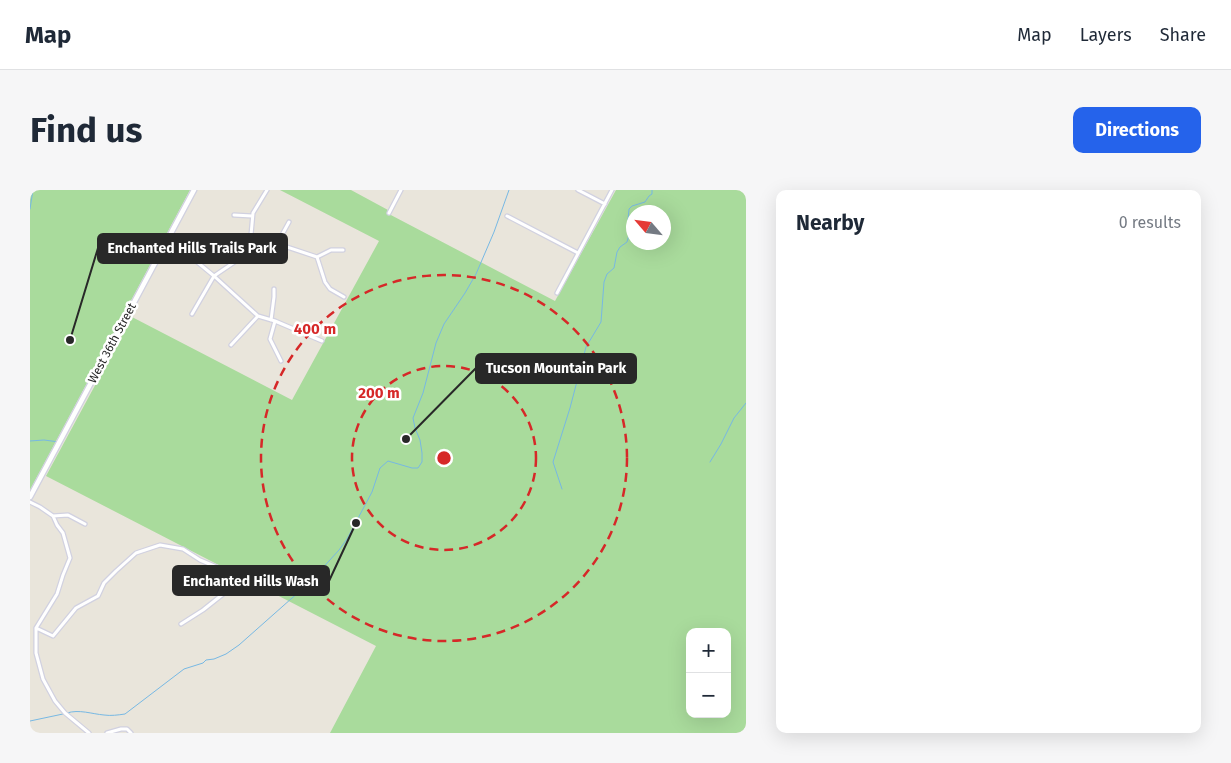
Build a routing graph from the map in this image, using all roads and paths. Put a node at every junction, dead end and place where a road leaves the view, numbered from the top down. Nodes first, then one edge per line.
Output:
1 (194, 190) edge
2 (267, 190) edge
3 (401, 190) edge
4 (578, 190) edge
5 (612, 190) edge
6 (605, 204) junction
7 (389, 213) dead end
8 (234, 215) dead end
9 (252, 216) junction
10 (508, 216) dead end
11 (289, 222) dead end
12 (251, 235) junction
13 (168, 238) junction
14 (278, 244) junction
15 (343, 250) dead end
16 (578, 253) junction
17 (317, 257) junction
18 (214, 276) junction
19 (274, 289) dead end
20 (556, 293) dead end
21 (344, 297) dead end
22 (192, 314) dead end
23 (258, 316) junction
24 (273, 321) junction
25 (322, 341) dead end
26 (231, 345) dead end
27 (281, 361) dead end
28 (30, 497) edge
29 (30, 502) edge
30 (53, 516) junction
31 (85, 524) dead end
32 (181, 624) dead end
33 (36, 628) junction
34 (89, 733) edge
35 (107, 733) edge
36 (130, 733) edge

1 - 13 street, West 36th Street
2 - 9 street
3 - 7 street
4 - 6 street
5 - 6 street
6 - 16 street
8 - 9 street
9 - 12 street
10 - 16 street
11 - 14 street
12 - 14 street
12 - 18 street
13 - 18 street
13 - 28 street, West 36th Street
14 - 17 street
15 - 17 street
16 - 20 street
17 - 21 street
18 - 22 street
18 - 23 street
19 - 24 street
23 - 24 street
23 - 26 street
24 - 25 street
24 - 27 street
29 - 30 street
30 - 31 street
30 - 33 street
32 - 33 street
33 - 34 street
35 - 36 street

